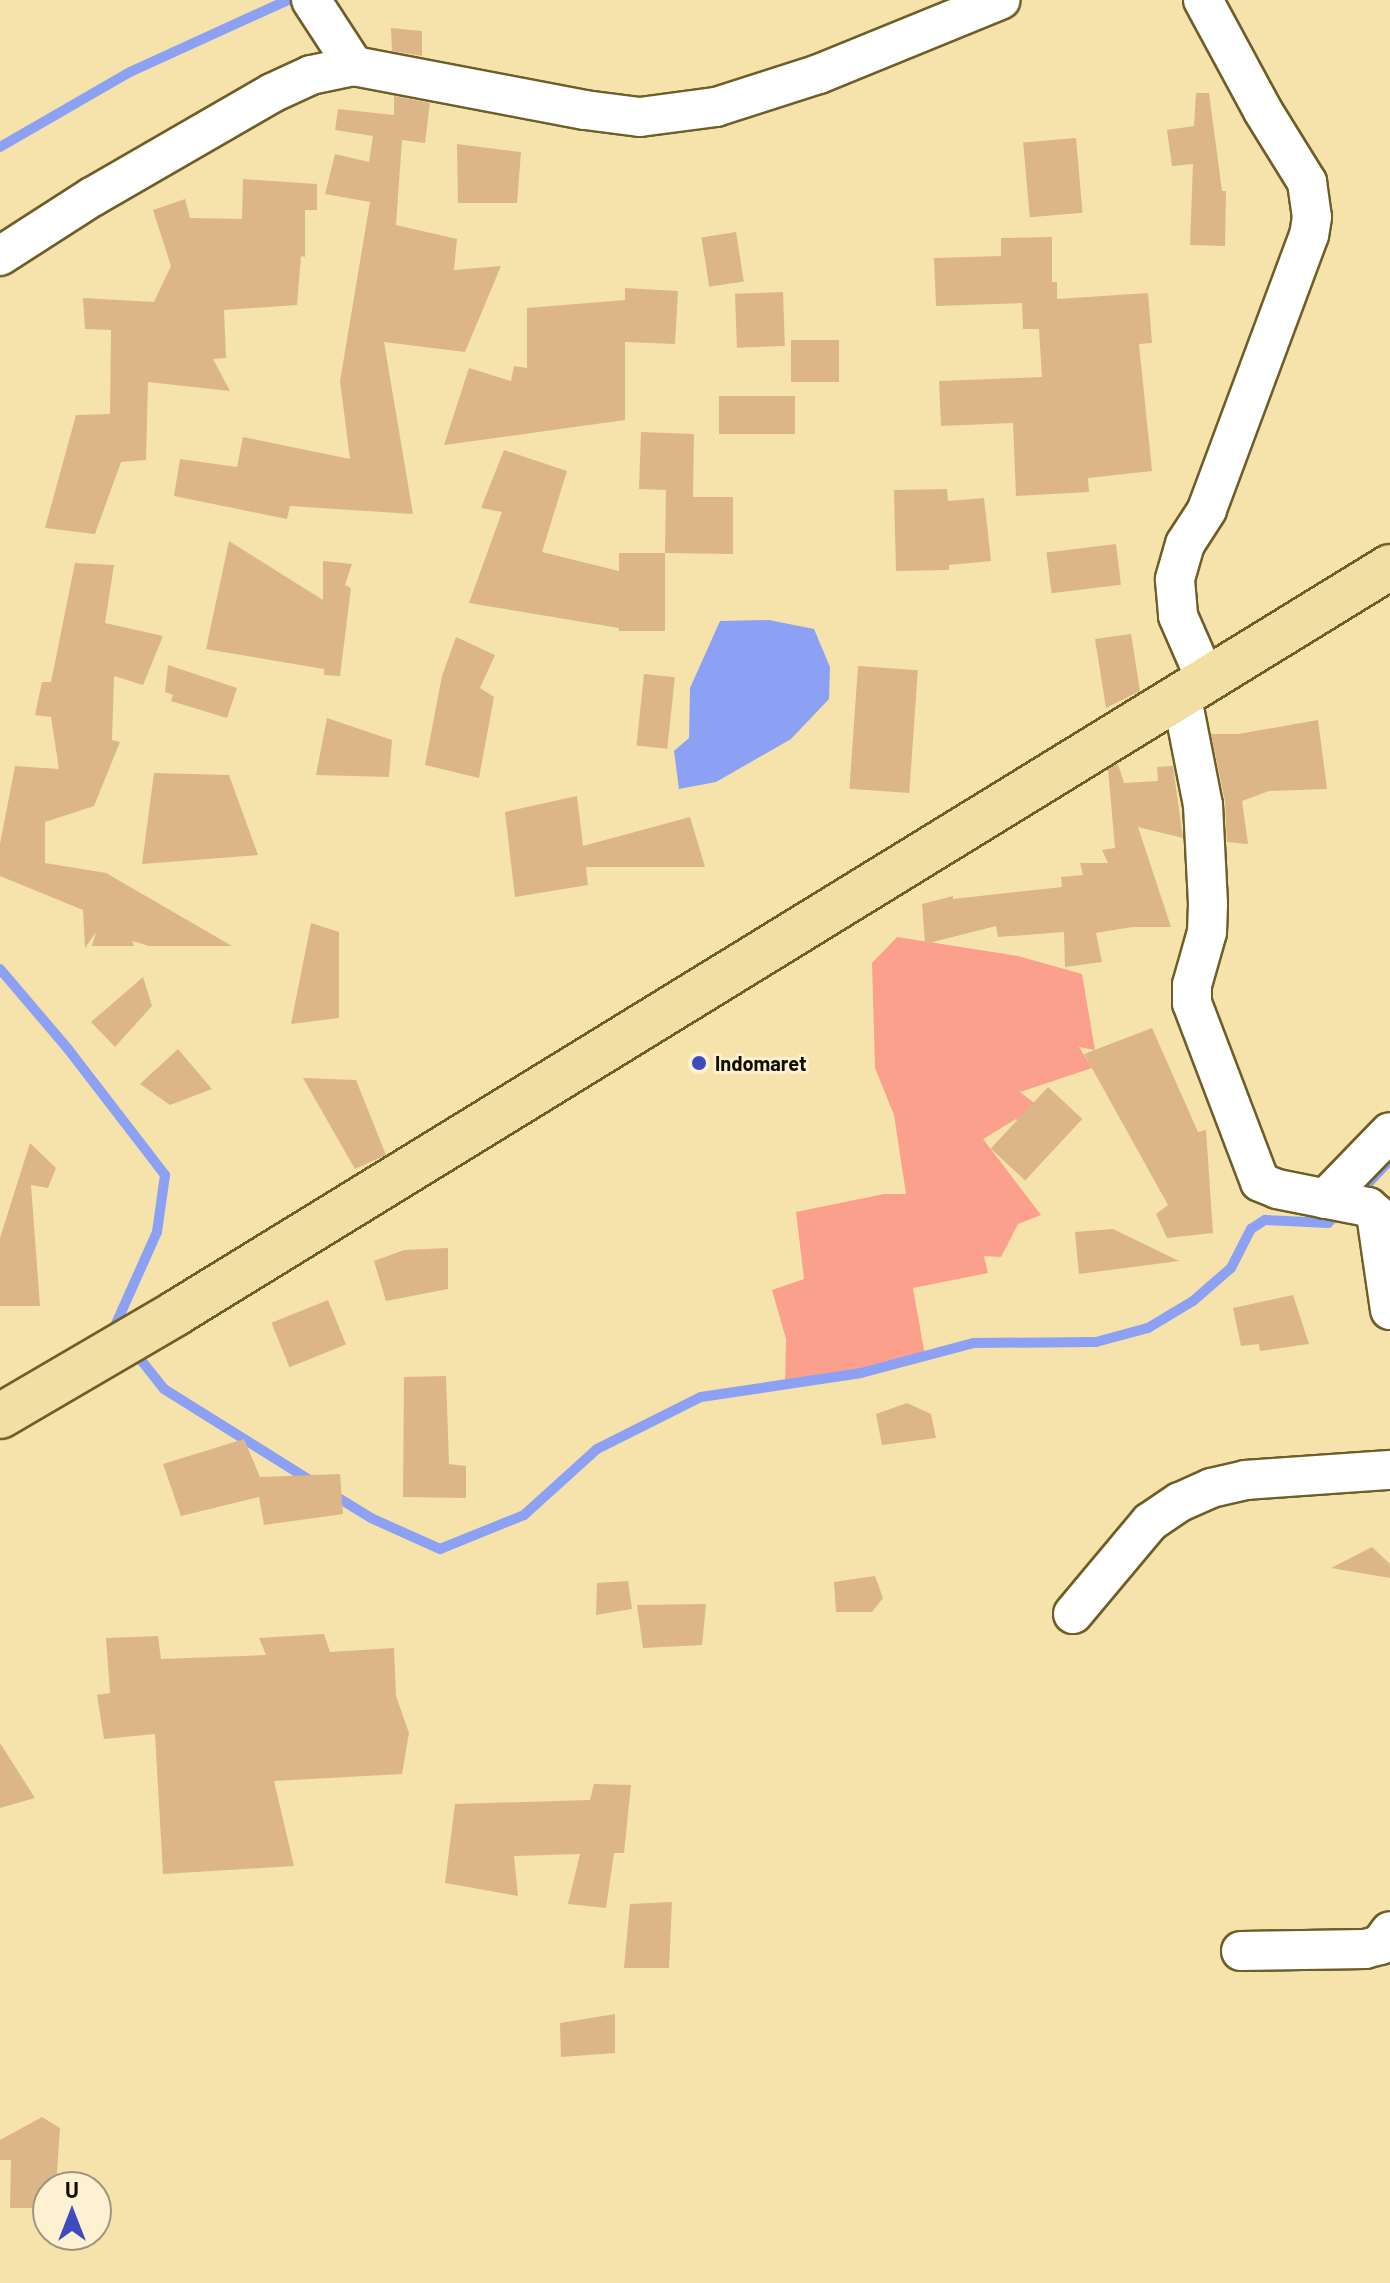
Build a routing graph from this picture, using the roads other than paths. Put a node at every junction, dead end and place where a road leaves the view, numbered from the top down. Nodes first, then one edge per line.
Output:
1 (311, 0) edge
2 (1000, 0) edge
3 (1203, 0) edge
4 (354, 66) junction
5 (0, 256) edge
6 (1390, 567) edge
7 (1193, 687) junction
8 (1390, 1132) edge
9 (1343, 1203) junction
10 (1390, 1310) edge
11 (0, 1416) edge
12 (1390, 1470) edge
13 (1073, 1614) dead end
14 (1390, 1931) edge
15 (1241, 1951) dead end

1 - 4 street
2 - 4 street
3 - 7 street
4 - 5 street
6 - 7 main road
7 - 9 street
7 - 11 main road
8 - 9 street
9 - 10 street
12 - 13 street
14 - 15 street

